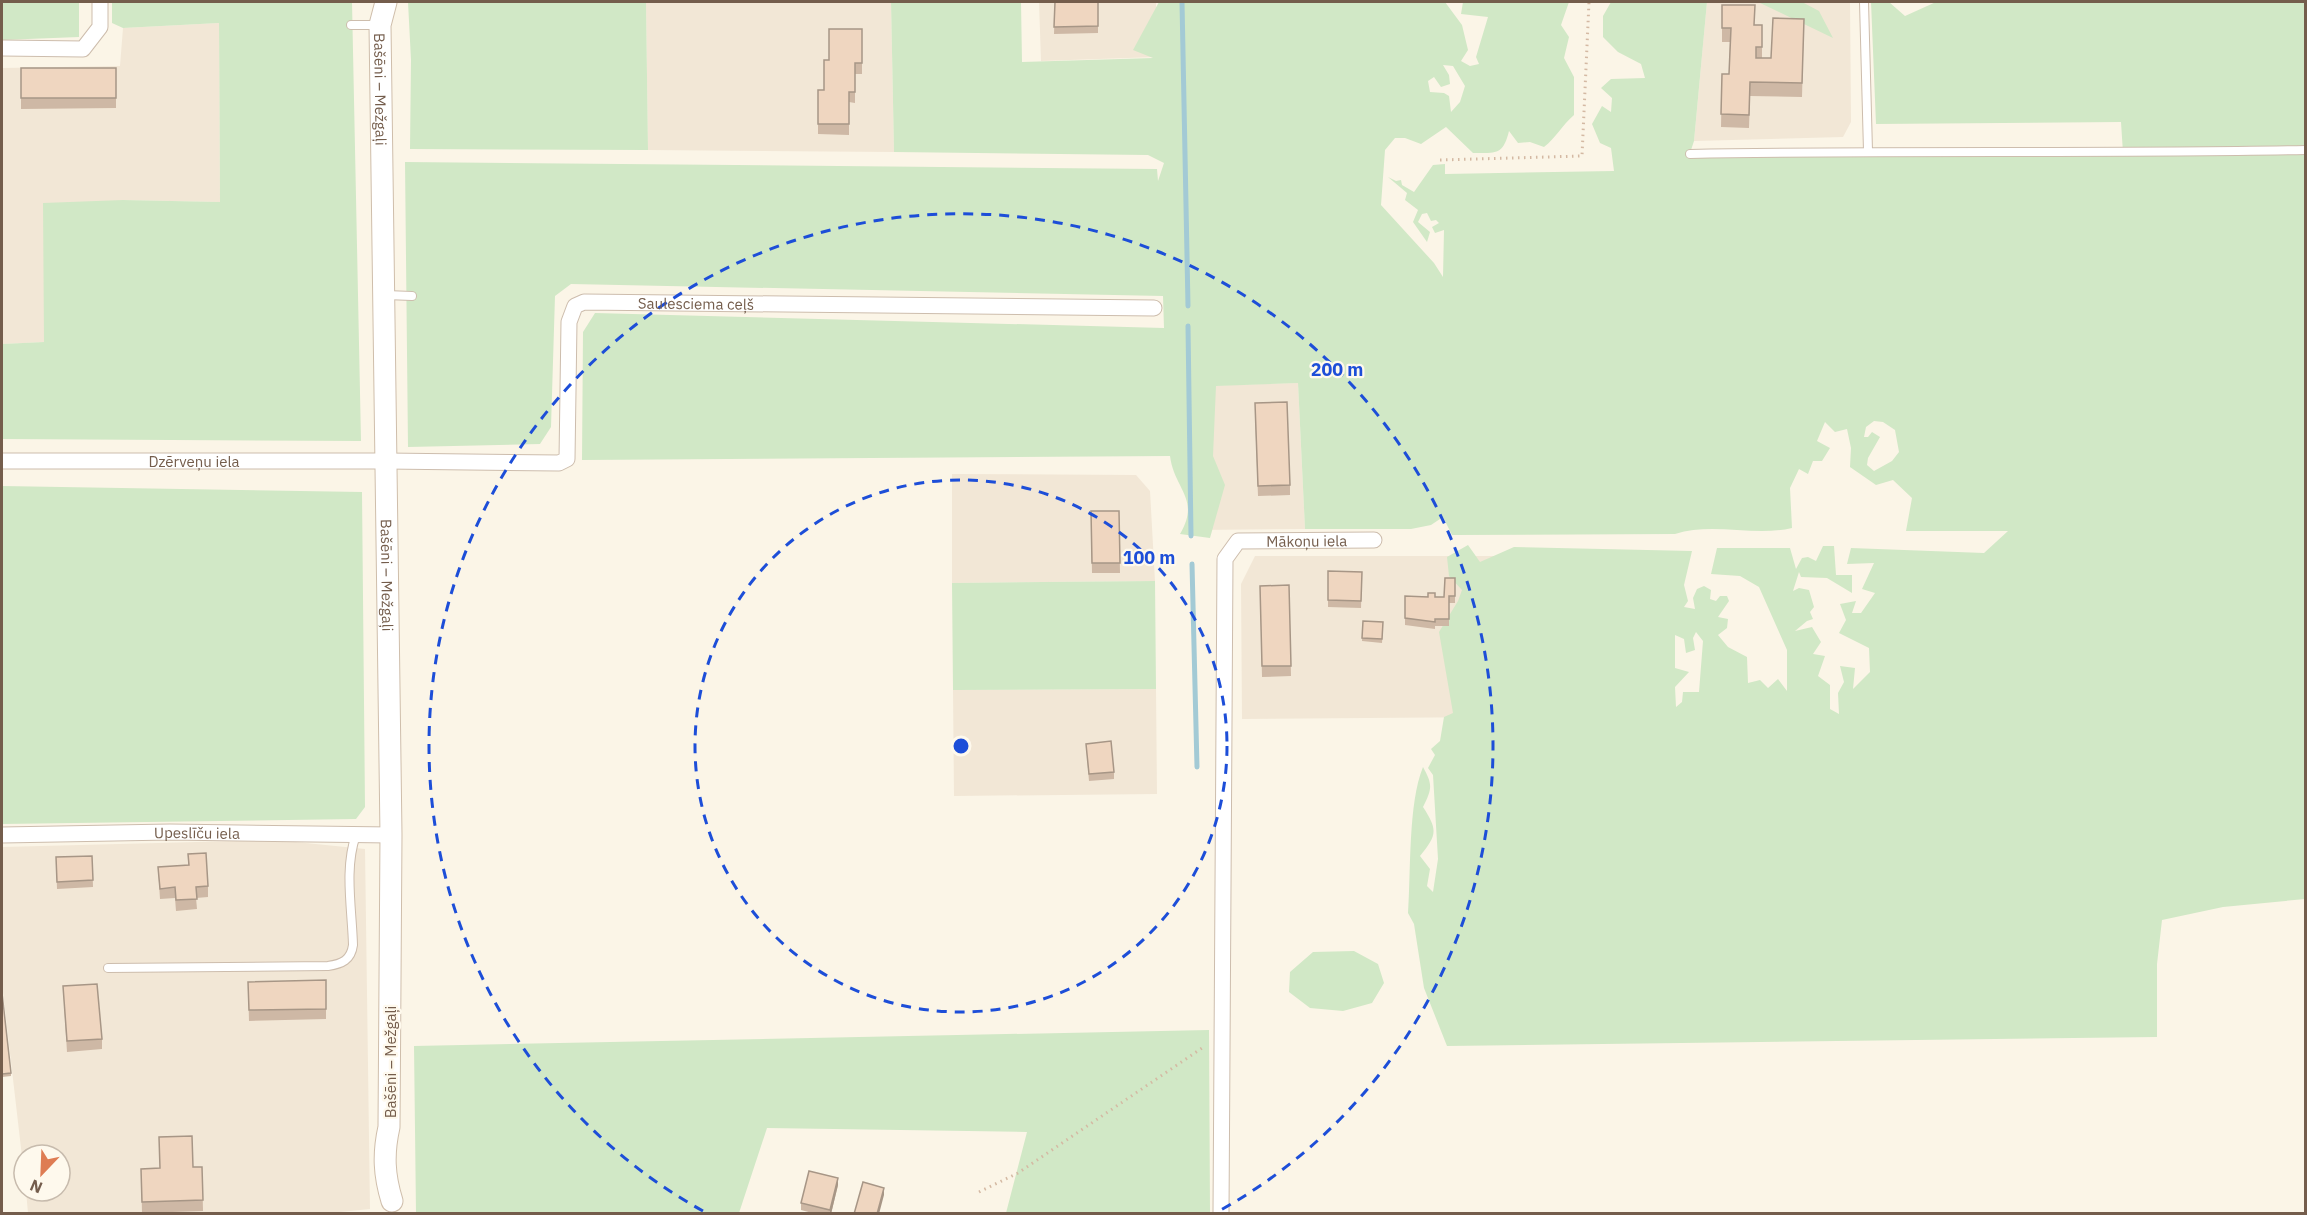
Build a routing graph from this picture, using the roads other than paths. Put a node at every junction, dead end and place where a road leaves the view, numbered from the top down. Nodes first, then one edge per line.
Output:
1 (100, 2) edge
2 (373, 2) edge
3 (386, 2) edge
4 (1864, 2) edge
5 (351, 25) dead end
6 (380, 25) junction
7 (2, 48) edge
8 (2306, 150) edge
9 (1868, 151) junction
10 (1689, 154) dead end
11 (384, 295) junction
12 (412, 296) dead end
13 (1154, 308) dead end
14 (2, 461) edge
15 (386, 461) junction
16 (1374, 540) dead end
17 (356, 835) junction
18 (392, 835) junction
19 (2, 836) edge
20 (108, 968) dead end
21 (392, 1207) edge
22 (1221, 1214) edge

1 - 7 street
2 - 6 street, Bašēni – Mežgaļi
3 - 6 street, Bašēni – Mežgaļi
4 - 9 lane
5 - 6 lane
6 - 11 street, Bašēni – Mežgaļi
8 - 9 lane
9 - 10 lane
11 - 12 lane
11 - 15 street, Bašēni – Mežgaļi
13 - 15 street, Saulesciema ceļš
14 - 15 street, Dzērveņu iela
15 - 18 street, Bašēni – Mežgaļi
16 - 22 street, Mākoņu iela
17 - 18 street, Upeslīču iela
17 - 19 street, Upeslīču iela
17 - 20 lane
18 - 21 street, Bašēni – Mežgaļi

